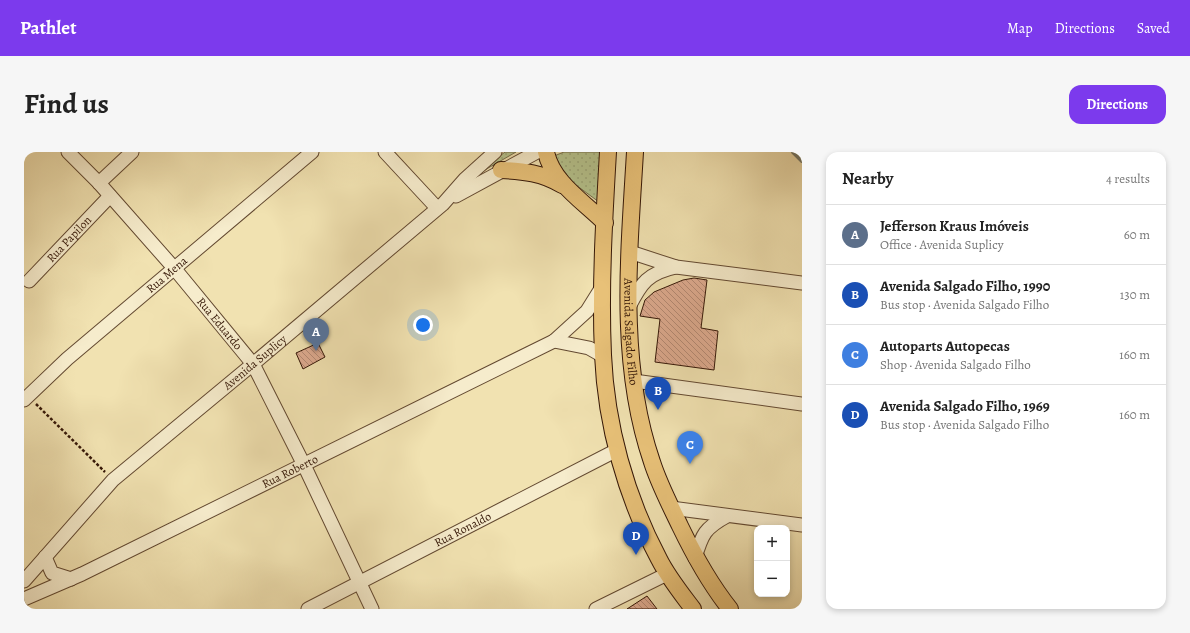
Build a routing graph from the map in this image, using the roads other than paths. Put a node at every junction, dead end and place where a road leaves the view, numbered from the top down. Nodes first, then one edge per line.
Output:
1 (68, 152) edge
2 (118, 152) edge
3 (132, 152) edge
4 (312, 152) edge
5 (385, 152) edge
6 (495, 152) edge
7 (537, 152) edge
8 (546, 152) edge
9 (608, 152) edge
10 (636, 152) edge
11 (501, 170) junction
12 (112, 171) junction
13 (99, 184) junction
14 (567, 188) junction
15 (110, 196) junction
16 (584, 203) junction
17 (605, 203) junction
18 (440, 206) junction
19 (605, 222) junction
20 (630, 252) junction
21 (676, 267) junction
22 (174, 268) junction
23 (29, 281) dead end
24 (802, 283) edge
25 (602, 287) junction
26 (628, 307) junction
27 (554, 340) junction
28 (603, 356) junction
29 (253, 364) junction
30 (634, 381) junction
31 (26, 398) edge
32 (802, 404) edge
33 (617, 450) junction
34 (304, 465) junction
35 (671, 508) junction
36 (726, 516) junction
37 (802, 525) edge
38 (45, 557) junction
39 (695, 558) junction
40 (668, 574) junction
41 (70, 579) junction
42 (24, 581) edge
43 (360, 583) junction
44 (24, 599) edge
45 (731, 608) edge
46 (308, 609) edge
47 (372, 609) edge
48 (596, 609) edge
49 (693, 609) edge

1 - 13 street, Rua Eduardo
2 - 12 street
3 - 12 street
4 - 22 street, Rua Mena
5 - 18 street
6 - 18 street, Avenida Suplicy
7 - 11 street
8 - 14 main road
9 - 17 main road
10 - 20 main road, Avenida Salgado Filho
11 - 14 main road
11 - 18 street
12 - 13 street
13 - 15 street, Rua Eduardo
14 - 16 main road
15 - 22 street, Rua Eduardo
15 - 23 street, Rua Papilon
16 - 17 main road
16 - 19 main road
17 - 19 main road
18 - 29 street, Avenida Suplicy
19 - 25 main road
20 - 21 street
20 - 26 main road, Avenida Salgado Filho
21 - 24 street
21 - 26 street
22 - 29 street, Rua Eduardo
22 - 31 street, Rua Mena
25 - 27 street, Rua Roberto
25 - 28 main road
26 - 30 main road, Avenida Salgado Filho
27 - 28 street
27 - 34 street, Rua Roberto
28 - 33 main road
29 - 34 street, Rua Eduardo
29 - 38 street, Avenida Suplicy
30 - 32 street
30 - 35 main road, Avenida Salgado Filho
33 - 40 main road
33 - 43 street, Rua Ronaldo
34 - 41 street, Rua Roberto
34 - 43 street, Rua Eduardo
35 - 36 street
35 - 39 main road, Avenida Salgado Filho
36 - 37 street
36 - 39 street
38 - 41 street
38 - 42 street, Avenida Suplicy
39 - 45 main road, Avenida Salgado Filho
40 - 48 street
40 - 49 main road
41 - 44 street, Rua Roberto
43 - 46 street, Rua Ronaldo
43 - 47 street, Rua Eduardo

